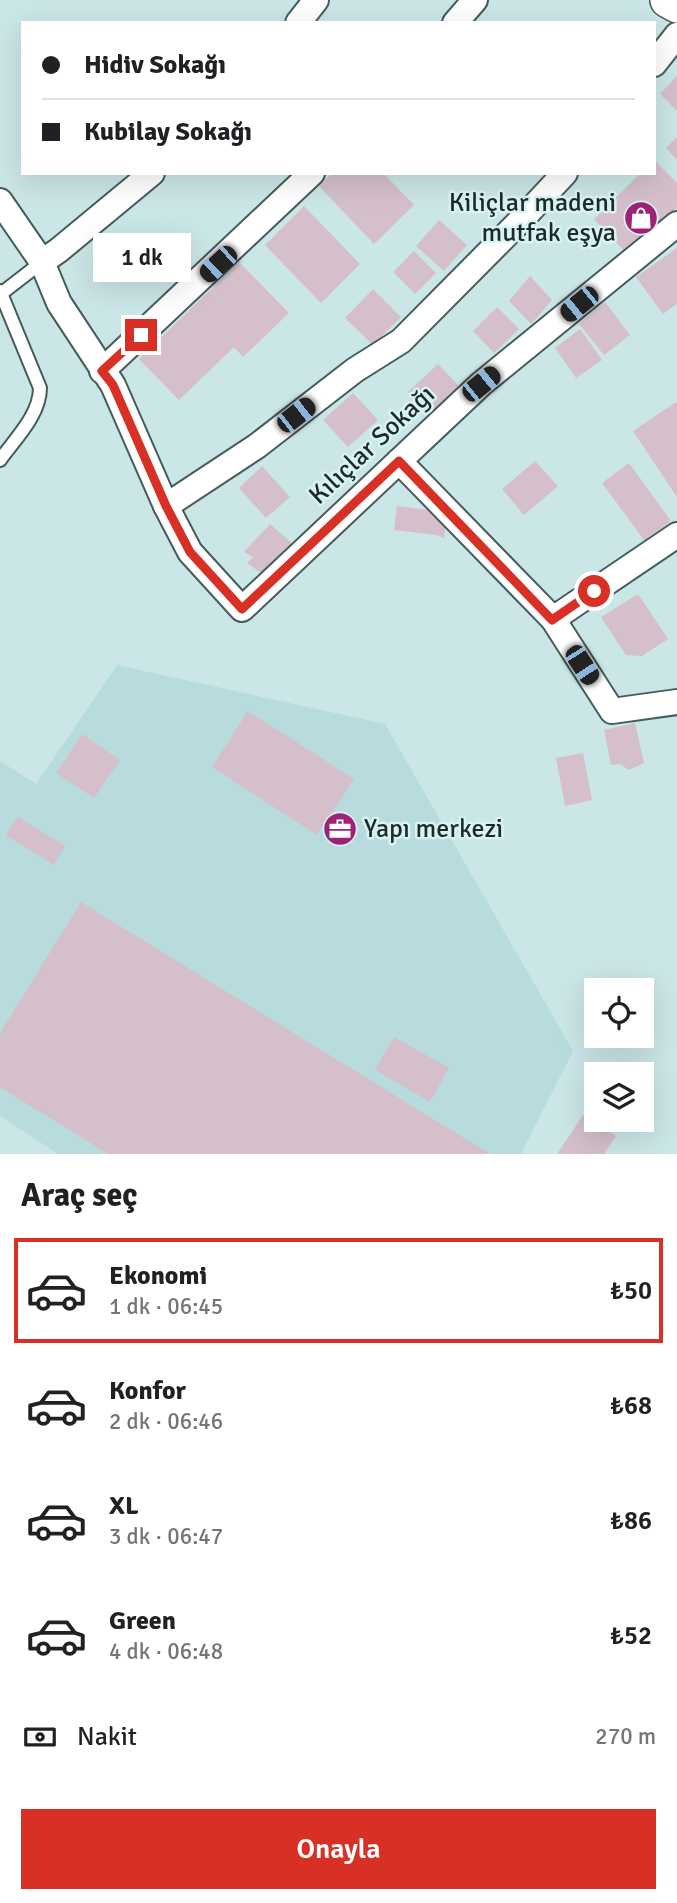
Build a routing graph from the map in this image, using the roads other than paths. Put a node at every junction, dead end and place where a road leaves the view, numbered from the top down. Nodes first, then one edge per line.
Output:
1 (316, 0) edge
2 (475, 0) edge
3 (668, 0) edge
4 (677, 5) edge
5 (300, 21) edge
6 (457, 21) edge
7 (677, 35) edge
8 (656, 61) edge
9 (150, 175) edge
10 (310, 175) edge
11 (563, 175) edge
12 (0, 201) edge
13 (677, 224) edge
14 (42, 262) junction
15 (1, 292) edge
16 (102, 371) junction
17 (0, 460) edge
18 (399, 461) junction
19 (166, 506) junction
20 (677, 535) edge
21 (552, 620) junction
22 (677, 702) edge

1 - 5 street
2 - 6 street
3 - 4 main road
7 - 8 street
9 - 14 street
10 - 16 street
11 - 19 street
12 - 14 street
13 - 18 street, Kılıçlar Sokağı
14 - 15 lane
14 - 16 street
15 - 17 lane
16 - 19 street
18 - 19 street, Kılıçlar Sokağı
18 - 21 street
20 - 21 street
21 - 22 street

